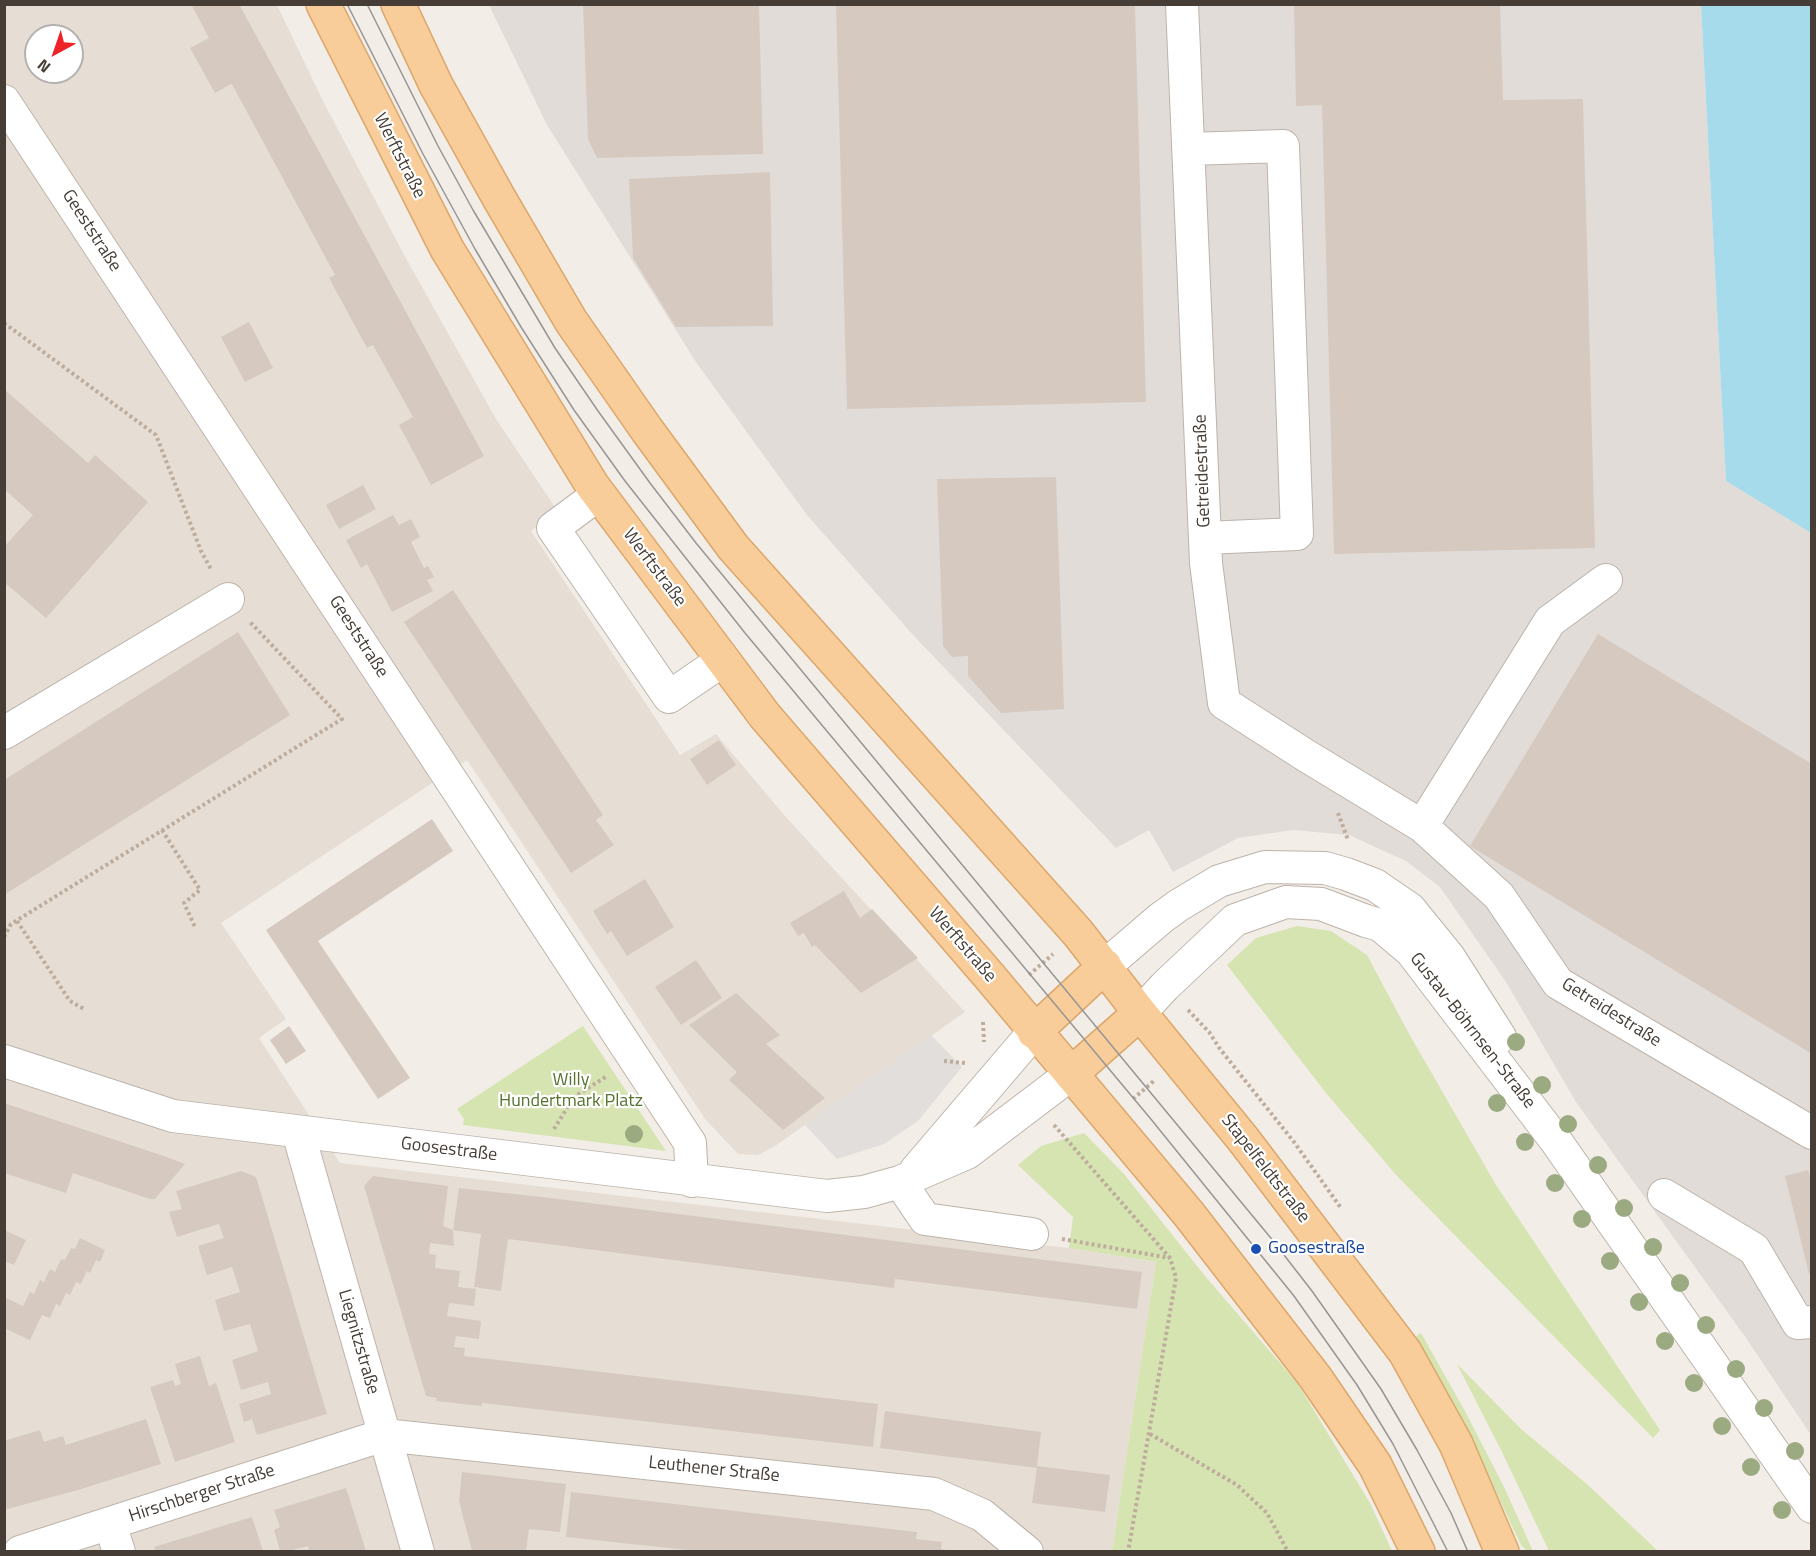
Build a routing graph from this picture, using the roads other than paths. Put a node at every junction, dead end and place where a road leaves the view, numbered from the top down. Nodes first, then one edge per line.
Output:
1 (323, 4) edge
2 (398, 4) edge
3 (1182, 4) edge
4 (4, 101) edge
5 (1189, 149) junction
6 (598, 494) junction
7 (1205, 538) junction
8 (1606, 580) dead end
9 (228, 599) dead end
10 (723, 660) junction
11 (4, 733) edge
12 (1422, 826) junction
13 (1105, 966) junction
14 (1140, 1013) junction
15 (1034, 1032) junction
16 (4, 1061) edge
17 (1071, 1074) junction
18 (298, 1132) junction
19 (1812, 1133) edge
20 (1556, 1141) junction
21 (692, 1180) junction
22 (905, 1180) junction
23 (1664, 1195) dead end
24 (1032, 1234) road end
25 (1812, 1322) edge
26 (384, 1435) junction
27 (1812, 1507) edge
28 (114, 1538) edge
29 (20, 1551) edge
30 (418, 1551) edge
31 (1027, 1551) edge
32 (1418, 1551) edge
33 (1502, 1551) edge

1 - 6 main road, Werftstraße
2 - 13 main road
3 - 5 street, Getreidestraße
4 - 21 street, Geeststraße
5 - 7 street, Getreidestraße
5 - 7 street
6 - 10 main road, Werftstraße
6 - 10 street
7 - 12 street, Getreidestraße
8 - 12 street
9 - 11 street
10 - 15 main road, Werftstraße
12 - 19 street, Getreidestraße
13 - 14 main road
13 - 15 main road
13 - 20 street, Gustav-Böhrnsen-Straße
14 - 17 main road
14 - 20 street, Gustav-Böhrnsen-Straße
14 - 33 main road, Stapelfeldtstraße
15 - 17 main road, Werftstraße
15 - 22 street
16 - 18 street, Goosestraße
17 - 22 street, Goosestraße
17 - 32 main road
18 - 21 street, Goosestraße
18 - 26 street, Liegnitzstraße
20 - 27 street, Gustav-Böhrnsen-Straße
21 - 22 street, Goosestraße
22 - 24 street
23 - 25 street
26 - 28 street, Hirschberger Straße
26 - 30 street, Liegnitzstraße
26 - 31 street, Leuthener Straße
28 - 29 street, Hirschberger Straße

